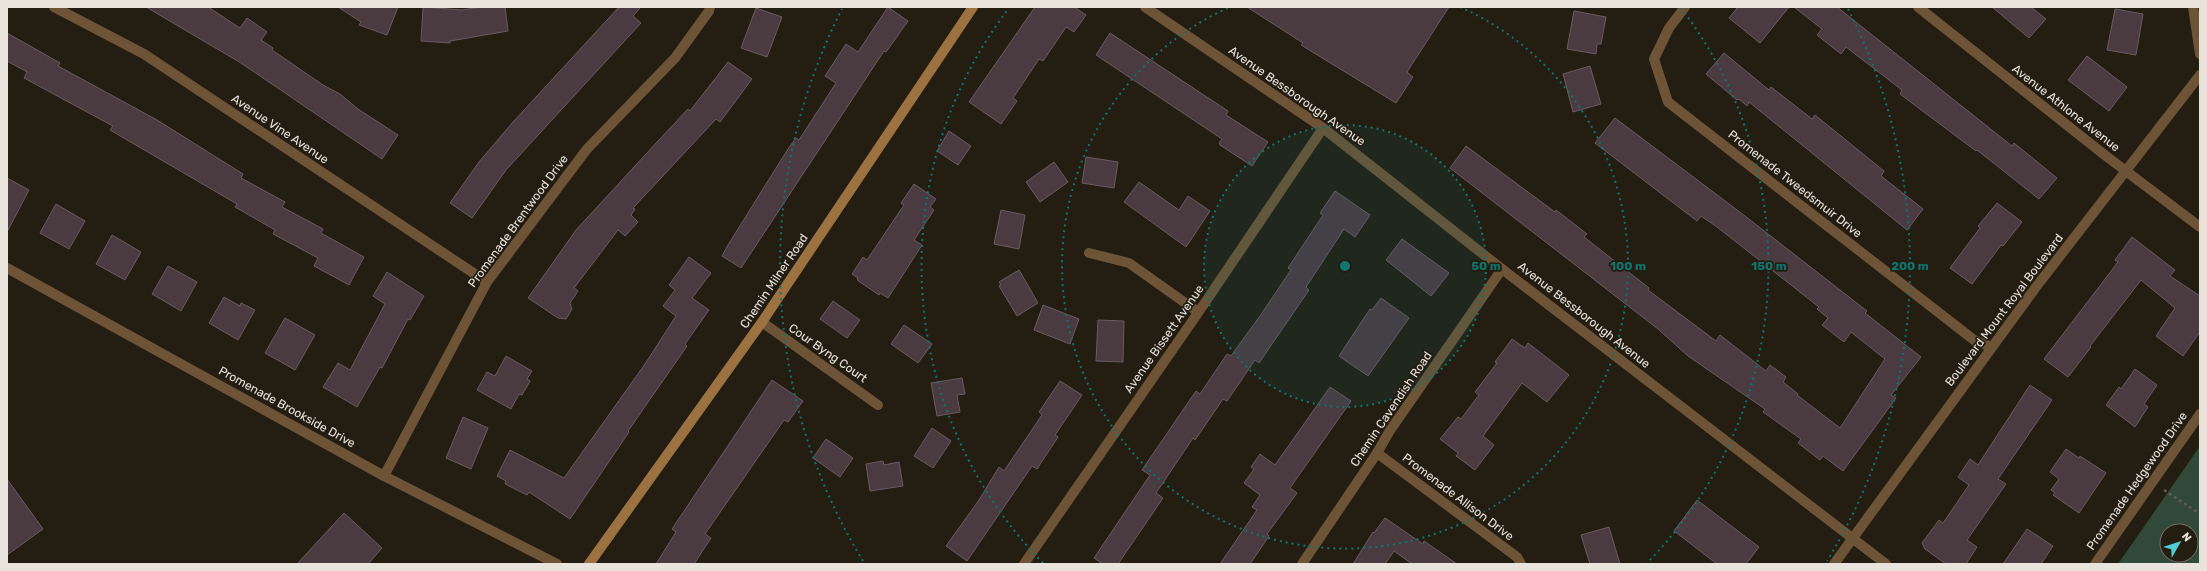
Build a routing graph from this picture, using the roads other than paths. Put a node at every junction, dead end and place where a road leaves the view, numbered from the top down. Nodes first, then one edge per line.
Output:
1 (54, 7) edge
2 (710, 7) edge
3 (973, 7) edge
4 (1145, 7) edge
5 (1685, 7) edge
6 (1918, 7) edge
7 (2193, 7) edge
8 (2200, 54) edge
9 (2200, 75) edge
10 (1323, 128) junction
11 (2125, 170) junction
12 (2200, 227) edge
13 (1089, 252) dead end
14 (7, 268) edge
15 (1502, 269) junction
16 (487, 282) junction
17 (1198, 312) junction
18 (762, 322) junction
19 (1992, 347) junction
20 (878, 405) dead end
21 (2200, 414) edge
22 (1377, 453) junction
23 (384, 476) junction
24 (1852, 538) junction
25 (557, 564) edge
26 (589, 564) edge
27 (1024, 564) edge
28 (1302, 564) edge
29 (1521, 564) edge
30 (1834, 564) edge
31 (1886, 564) edge
32 (2095, 564) edge

1 - 16 street, Avenue Vine Avenue
2 - 16 street, Promenade Brentwood Drive
3 - 18 street, Chemin Milner Road
4 - 10 street, Avenue Bessborough Avenue
5 - 19 street, Promenade Tweedsmuir Drive
6 - 11 street, Avenue Athlone Avenue
7 - 8 street
9 - 11 street, Boulevard Mount Royal Boulevard
10 - 15 street, Avenue Bessborough Avenue
10 - 17 street, Avenue Bissett Avenue
11 - 12 street, Avenue Athlone Avenue
11 - 19 street, Boulevard Mount Royal Boulevard
13 - 17 street
14 - 23 street, Promenade Brookside Drive
15 - 22 street, Chemin Cavendish Road
15 - 24 street, Avenue Bessborough Avenue
16 - 23 street, Promenade Brentwood Drive
17 - 27 street, Avenue Bissett Avenue
18 - 20 street, Cour Byng Court
18 - 26 street, Chemin Milner Road
19 - 24 street, Boulevard Mount Royal Boulevard
21 - 32 street, Promenade Hedgewood Drive
22 - 28 street, Chemin Cavendish Road
22 - 29 street, Promenade Allison Drive
23 - 25 street, Promenade Brookside Drive
24 - 30 street, Boulevard Mount Royal Boulevard
24 - 31 street, Avenue Bessborough Avenue

